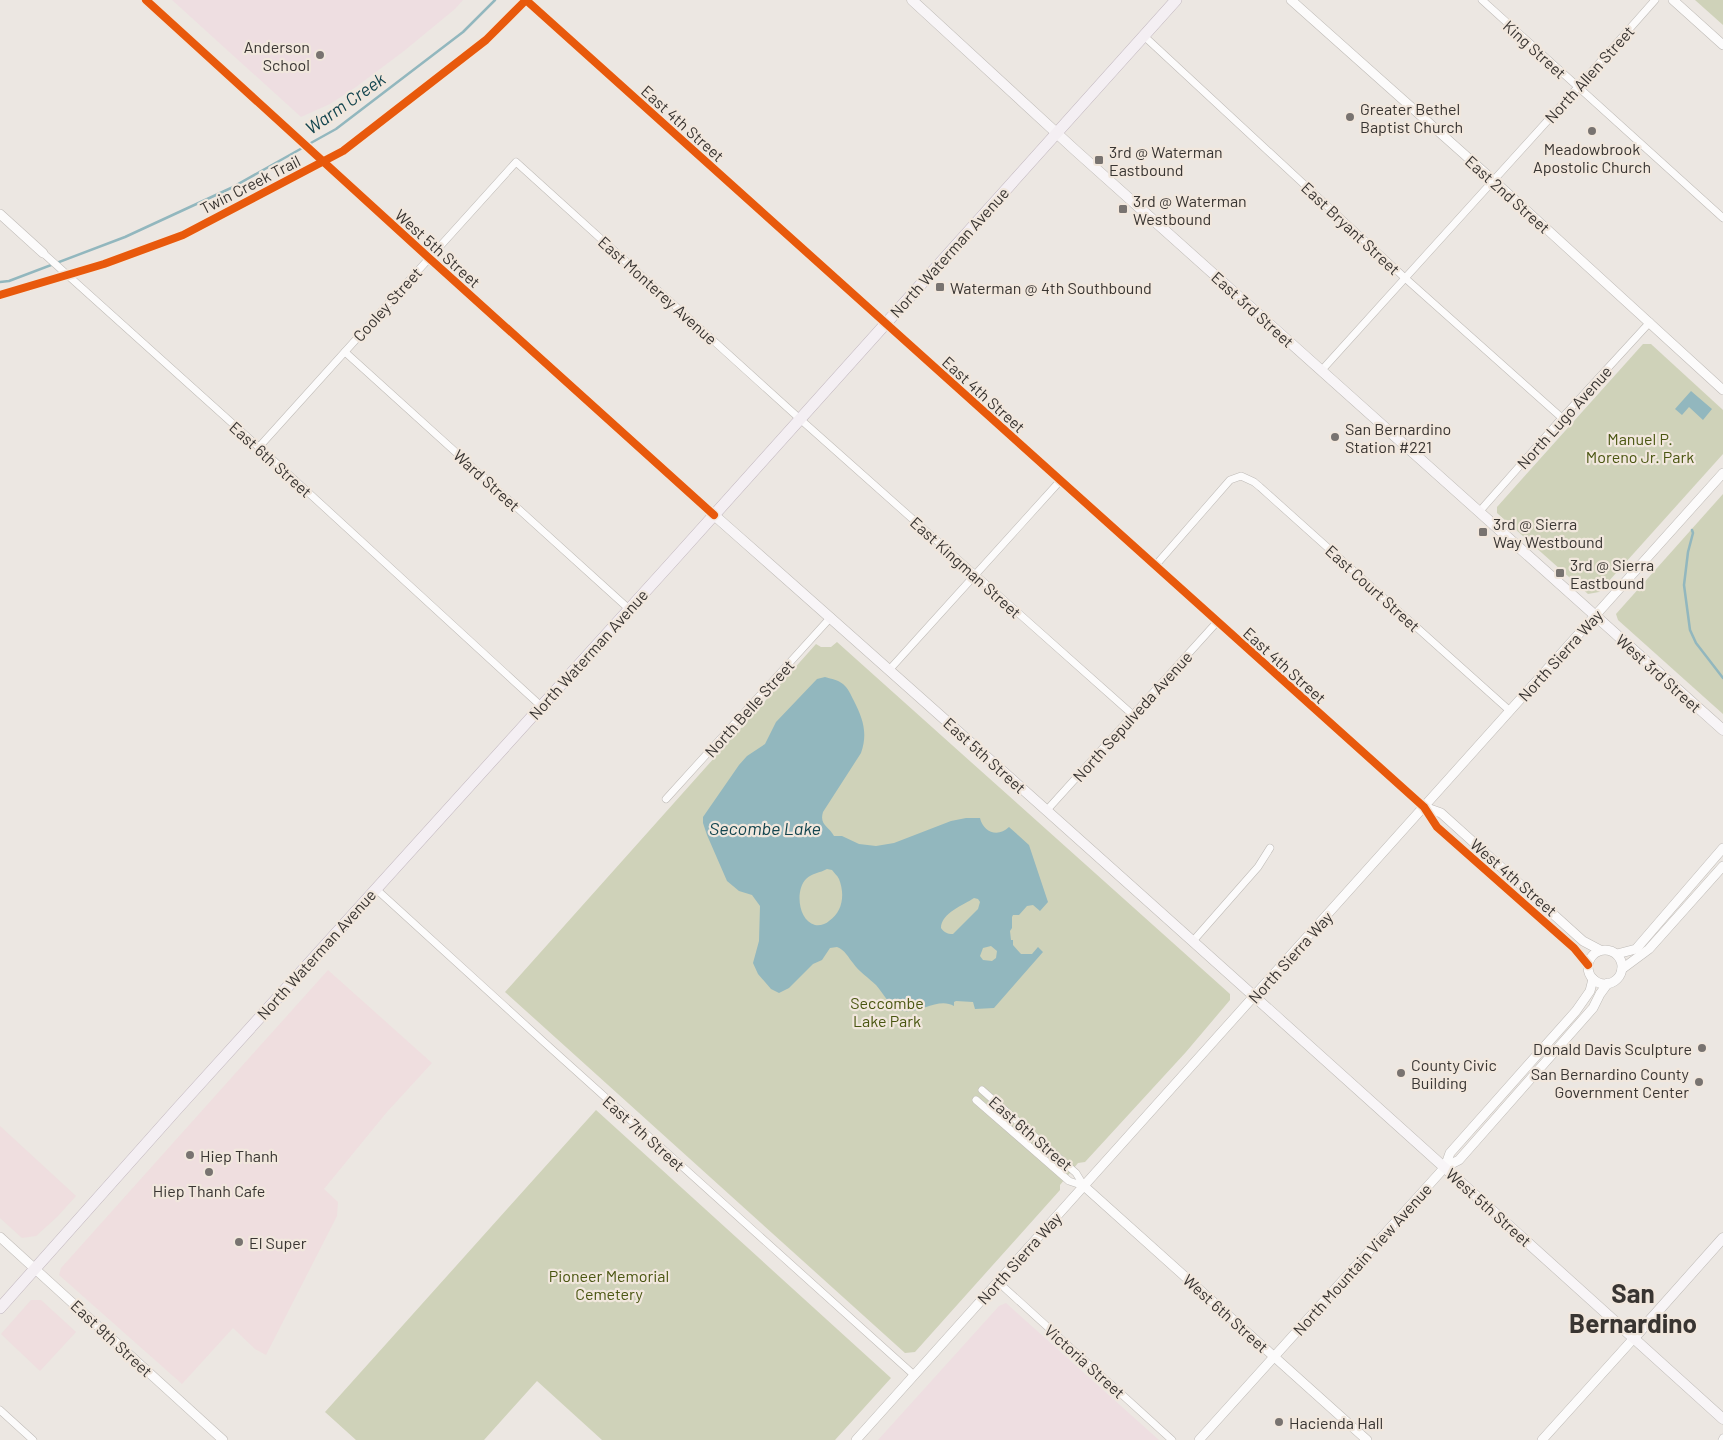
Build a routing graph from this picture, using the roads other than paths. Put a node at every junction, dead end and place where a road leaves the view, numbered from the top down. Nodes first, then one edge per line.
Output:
1 (146, 0) edge
2 (526, 0) edge
3 (912, 0) edge
4 (1176, 0) edge
5 (1291, 0) edge
6 (1482, 0) edge
7 (1655, 0) edge
8 (1673, 0) edge
9 (1144, 36) junction
10 (1723, 45) edge
11 (1578, 87) junction
12 (1056, 132) junction
13 (516, 162) joint
14 (1493, 180) junction
15 (0, 214) edge
16 (1723, 218) edge
17 (43, 252) joint
18 (429, 258) junction
19 (1404, 278) junction
20 (1650, 322) junction
21 (886, 324) junction
22 (345, 352) junction
23 (1321, 371) junction
24 (1723, 390) edge
25 (1562, 418) junction
26 (800, 419) junction
27 (259, 448) junction
28 (1723, 473) edge
29 (1060, 481) junction
30 (1479, 512) junction
31 (714, 514) junction
32 (1155, 566) junction
33 (976, 575) junction
34 (630, 609) junction
35 (1595, 616) junction
36 (831, 617) junction
37 (1217, 622) junction
38 (890, 669) junction
39 (541, 706) junction
40 (1510, 711) junction
41 (1133, 715) junction
42 (1723, 730) edge
43 (666, 799) dead end
44 (1424, 808) junction
45 (1046, 810) junction
46 (1270, 848) dead end
47 (1723, 848) edge
48 (1723, 866) edge
49 (376, 889) junction
50 (1193, 941) junction
51 (1600, 950) junction
52 (1617, 954) junction
53 (1588, 965) junction
54 (1622, 969) junction
55 (1593, 979) junction
56 (1608, 984) junction
57 (1254, 997) junction
58 (982, 1090) dead end
59 (976, 1100) dead end
60 (1445, 1167) junction
61 (1084, 1186) junction
62 (0, 1237) edge
63 (1723, 1238) edge
64 (35, 1268) junction
65 (998, 1282) junction
66 (0, 1308) edge
67 (1634, 1338) junction
68 (1274, 1356) junction
69 (914, 1375) junction
70 (0, 1410) edge
71 (1723, 1419) edge
72 (33, 1440) edge
73 (223, 1440) edge
74 (856, 1440) edge
75 (1172, 1440) edge
76 (1199, 1440) edge
77 (1367, 1440) edge
78 (1542, 1440) edge

1 - 18 street, West 5th Street
2 - 21 street, East 4th Street
3 - 12 main road, East 3rd Street
4 - 9 main road, North Waterman Avenue
5 - 14 street, East 2nd Street
6 - 11 street, King Street
7 - 11 street, North Allen Street
8 - 10 street
9 - 12 main road, North Waterman Avenue
9 - 19 street, East Bryant Street
11 - 14 street, North Allen Street
11 - 16 street, King Street
12 - 21 main road, North Waterman Avenue
12 - 23 main road, East 3rd Street
13 - 18 street, Cooley Street
13 - 26 street, East Monterey Avenue
14 - 19 street, North Allen Street
14 - 20 street, East 2nd Street
15 - 17 street, East 6th Street
17 - 27 street, East 6th Street
18 - 22 street, Cooley Street
18 - 31 street, West 5th Street
19 - 23 street, North Allen Street
19 - 25 street, East Bryant Street
20 - 24 street, East 2nd Street
20 - 25 street, North Lugo Avenue
21 - 26 main road, North Waterman Avenue
21 - 29 street, East 4th Street
22 - 27 street, Cooley Street
22 - 34 street, Ward Street
23 - 30 main road, East 3rd Street
25 - 30 street, North Lugo Avenue
26 - 31 main road, North Waterman Avenue
26 - 33 street, East Kingman Street
27 - 39 street, East 6th Street
28 - 35 street, North Sierra Way
29 - 32 street, East 4th Street
29 - 33 street
30 - 35 main road, East 3rd Street
31 - 34 main road, North Waterman Avenue
31 - 36 main road, East 5th Street
32 - 37 street, East 4th Street
32 - 40 street, East Court Street
33 - 38 street
33 - 41 street, East Kingman Street
34 - 39 main road, North Waterman Avenue
35 - 40 street, North Sierra Way
35 - 42 main road, West 3rd Street
36 - 38 main road, East 5th Street
36 - 43 street, North Belle Street
37 - 41 street, North Sepulveda Avenue
37 - 44 street, East 4th Street
38 - 45 main road, East 5th Street
39 - 49 main road, North Waterman Avenue
40 - 44 street, North Sierra Way
41 - 45 street, North Sepulveda Avenue
44 - 51 street, West 4th Street
44 - 53 street, West 4th Street
44 - 57 street, North Sierra Way
45 - 50 main road, East 5th Street
46 - 50 street
47 - 52 street
48 - 54 street
49 - 64 main road, North Waterman Avenue
49 - 69 street, East 7th Street
50 - 57 main road, East 5th Street
51 - 52 street
51 - 53 street
52 - 54 street
53 - 55 street
54 - 56 street
55 - 56 street
55 - 60 street, North Mountain View Avenue
56 - 60 street, North Mountain View Avenue
57 - 60 main road, West 5th Street
57 - 61 street, North Sierra Way
58 - 61 street, East 6th Street
59 - 61 street, East 6th Street
60 - 67 main road, West 5th Street
60 - 68 street, North Mountain View Avenue
61 - 65 street, North Sierra Way
61 - 68 street, West 6th Street
62 - 64 street, East 9th Street
63 - 67 main road
64 - 66 main road, North Waterman Avenue
64 - 73 street, East 9th Street
65 - 69 street, North Sierra Way
65 - 75 street, Victoria Street
67 - 71 main road, West 5th Street
67 - 78 street
68 - 76 street, North Mountain View Avenue
68 - 77 street, West 6th Street
69 - 74 street, North Sierra Way
70 - 72 street

